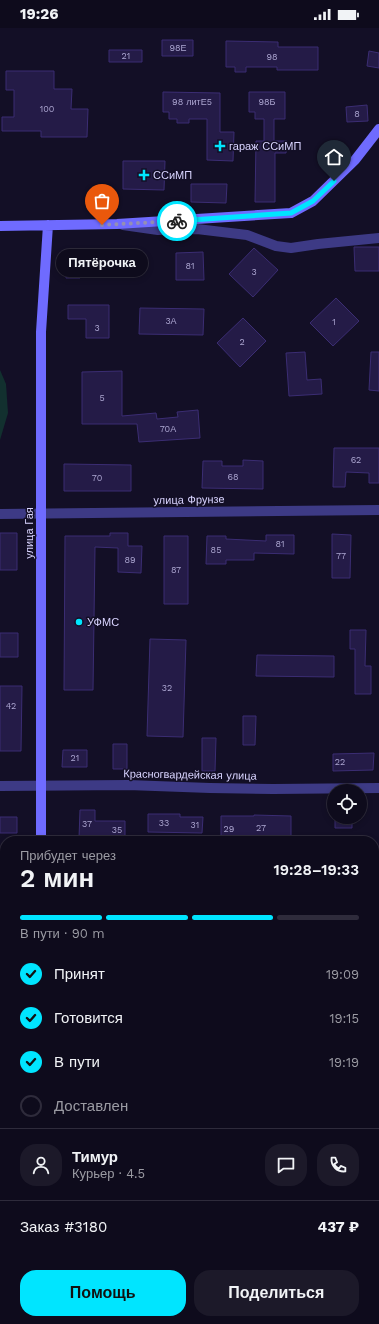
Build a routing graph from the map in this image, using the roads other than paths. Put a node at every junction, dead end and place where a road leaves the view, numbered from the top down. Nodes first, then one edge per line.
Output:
1 (379, 129) edge
2 (186, 220) junction
3 (117, 224) junction
4 (48, 225) junction
5 (0, 226) edge
6 (197, 229) junction
7 (379, 238) edge
8 (379, 510) edge
9 (41, 513) junction
10 (0, 514) edge
11 (42, 785) junction
12 (0, 786) edge
13 (379, 788) edge
14 (41, 836) edge

1 - 2 street
2 - 3 street
2 - 6 street
3 - 4 street
3 - 6 street
4 - 5 street
4 - 9 street, улица Гая
6 - 7 street
8 - 9 street, улица Фрунзе
9 - 10 street, улица Фрунзе
9 - 11 street, улица Гая
11 - 12 street, Красногвардейская улица
11 - 13 street, Красногвардейская улица
11 - 14 street, улица Гая

